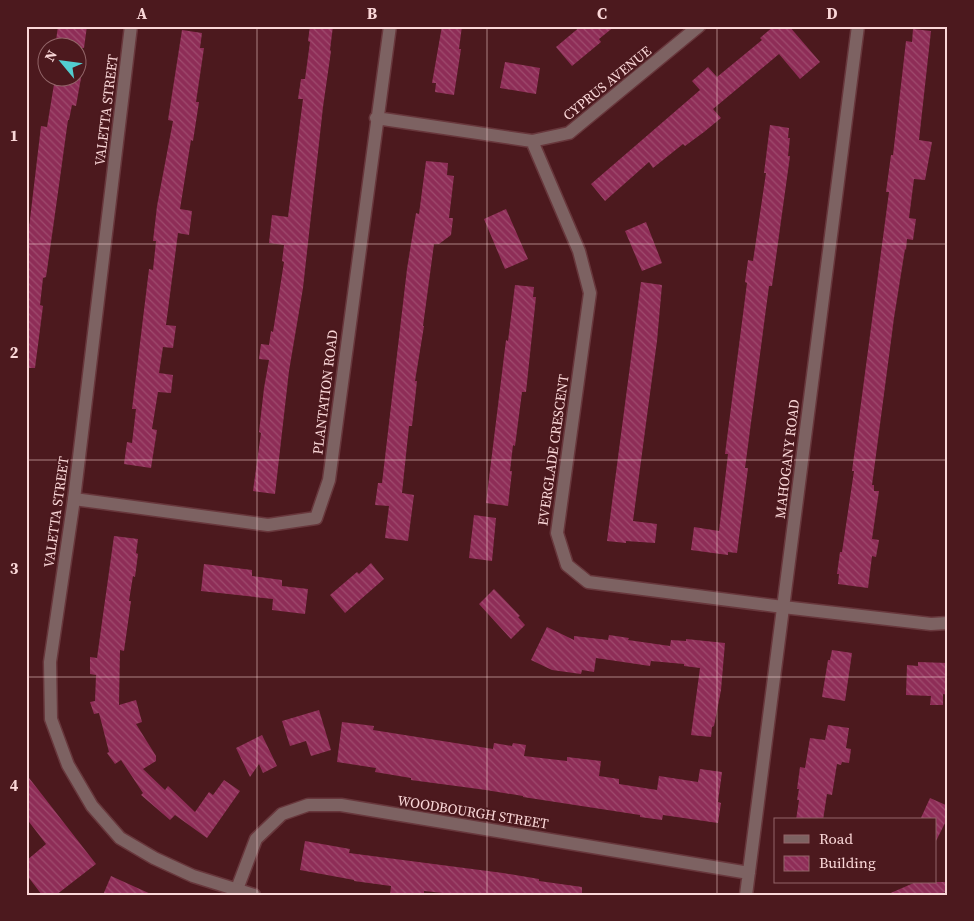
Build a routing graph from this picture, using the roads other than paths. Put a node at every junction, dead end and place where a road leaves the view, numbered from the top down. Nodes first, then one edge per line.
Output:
1 (131, 26) edge
2 (390, 26) edge
3 (699, 26) edge
4 (858, 26) edge
5 (376, 118) junction
6 (532, 141) junction
7 (74, 499) junction
8 (783, 607) junction
9 (948, 623) edge
10 (749, 872) junction
11 (237, 889) junction
12 (254, 895) edge
13 (746, 895) edge

1 - 7 street, VALETTA STREET
2 - 5 street, PLANTATION ROAD
3 - 6 street, CYPRUS AVENUE
4 - 8 street, MAHOGANY ROAD
5 - 6 street, CYPRUS AVENUE
5 - 7 street, PLANTATION ROAD
6 - 8 street, EVERGLADE CRESCENT
7 - 11 street, VALETTA STREET
8 - 9 street, EVERGLADE CRESCENT
8 - 10 street, MAHOGANY ROAD
10 - 11 street, WOODBOURGH STREET
10 - 13 street, MAHOGANY ROAD
11 - 12 street, VALETTA STREET

